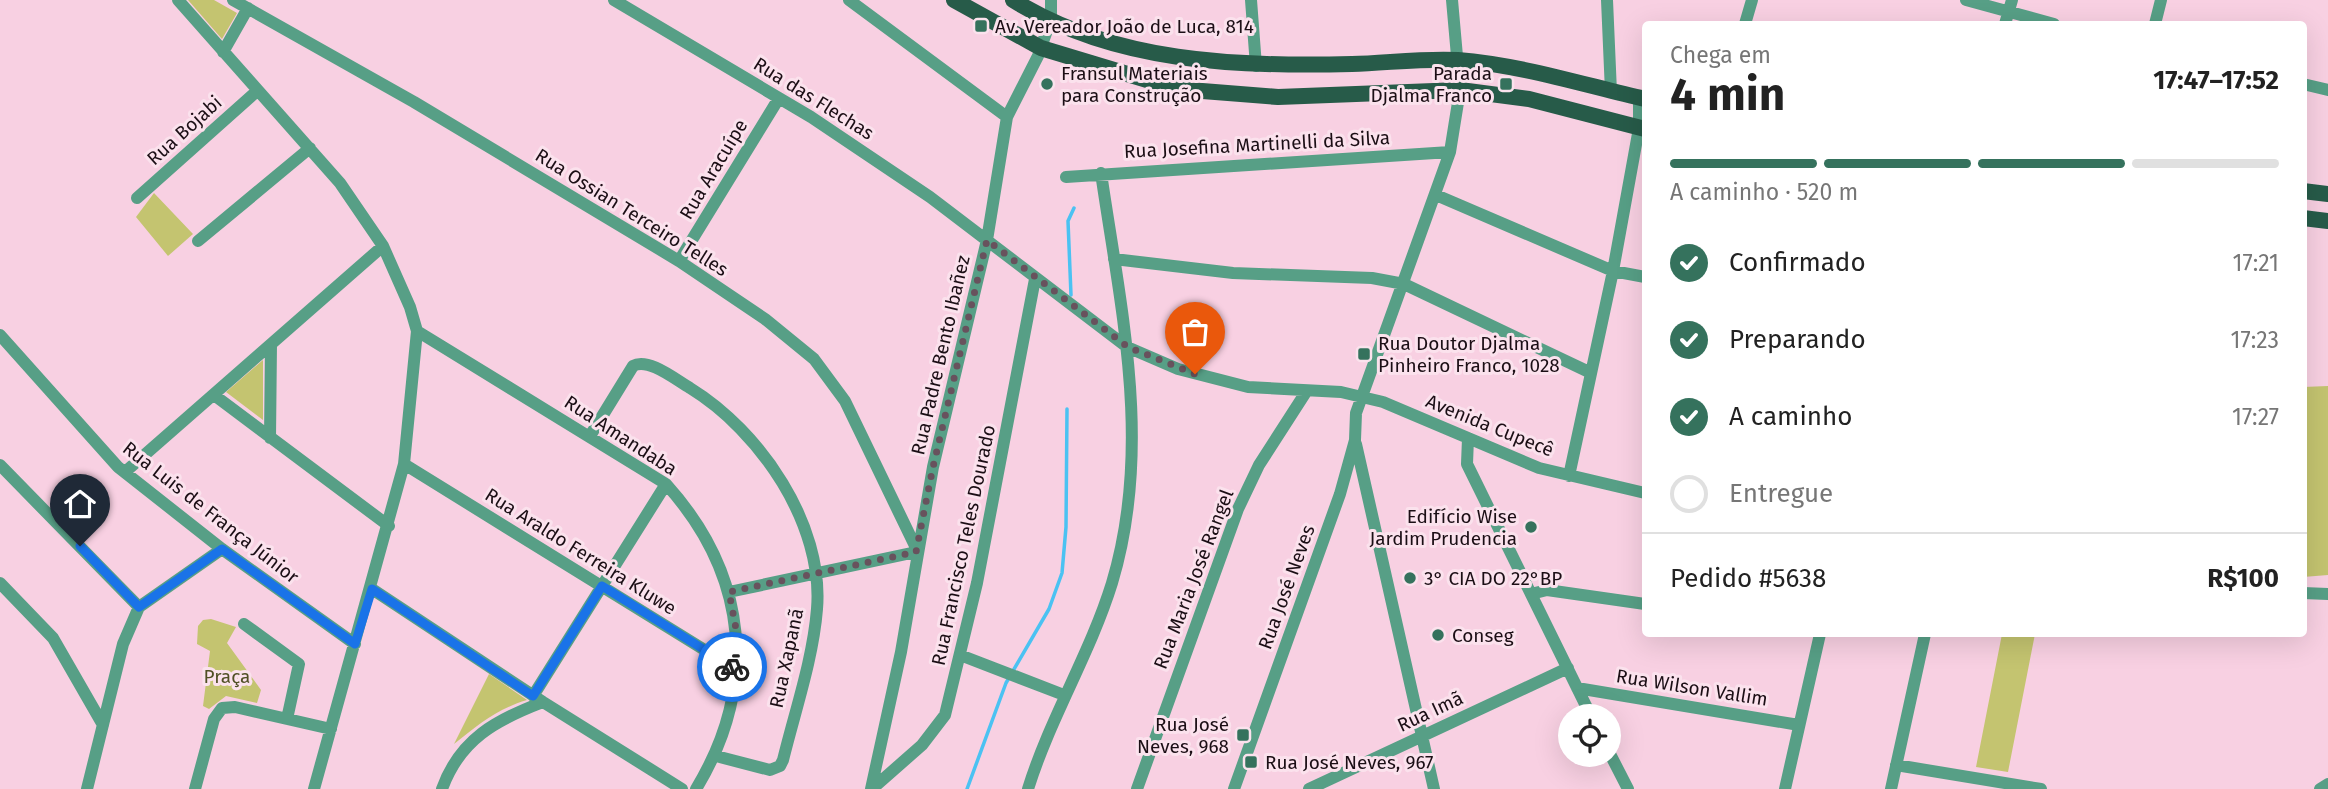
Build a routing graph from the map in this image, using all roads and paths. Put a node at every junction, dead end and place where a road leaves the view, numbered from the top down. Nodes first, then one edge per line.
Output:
1 (178, 0) edge
2 (233, 0) edge
3 (614, 0) edge
4 (849, 0) edge
5 (954, 0) edge
6 (1013, 0) edge
7 (1051, 0) edge
8 (1251, 0) edge
9 (1452, 0) edge
10 (1607, 0) edge
11 (1752, 0) edge
12 (1966, 0) edge
13 (2012, 0) edge
14 (2161, 0) edge
15 (248, 8) junction
16 (1051, 19) junction
17 (2007, 19) edge
18 (1746, 21) edge
19 (2026, 21) edge
20 (2156, 21) edge
21 (1041, 48) junction
22 (223, 52) junction
23 (1457, 60) junction
24 (1256, 66) junction
25 (2307, 85) edge
26 (1461, 90) junction
27 (2328, 90) edge
28 (257, 91) junction
29 (1611, 92) junction
30 (779, 98) junction
31 (1642, 98) edge
32 (1007, 117) junction
33 (1642, 129) edge
34 (310, 148) junction
35 (1450, 152) junction
36 (1101, 173) junction
37 (1066, 177) dead end
38 (2307, 191) edge
39 (2328, 194) edge
40 (1436, 195) junction
41 (137, 198) dead end
42 (2307, 218) edge
43 (2328, 221) edge
44 (987, 240) junction
45 (198, 241) dead end
46 (383, 246) junction
47 (1114, 258) junction
48 (679, 261) junction
49 (1613, 271) junction
50 (1642, 277) edge
51 (1035, 279) junction
52 (1404, 284) junction
53 (417, 331) junction
54 (0, 335) edge
55 (271, 344) junction
56 (1128, 347) junction
57 (1589, 372) junction
58 (1306, 392) junction
59 (214, 395) junction
60 (1363, 396) junction
61 (590, 436) junction
62 (270, 438) junction
63 (1468, 438) junction
64 (1355, 440) junction
65 (404, 464) junction
66 (0, 465) edge
67 (125, 472) junction
68 (1569, 476) junction
69 (666, 484) junction
70 (1642, 492) edge
71 (388, 526) junction
72 (222, 549) junction
73 (916, 551) junction
74 (817, 571) junction
75 (0, 583) edge
76 (602, 586) junction
77 (372, 589) junction
78 (729, 592) junction
79 (2307, 593) edge
80 (1531, 594) junction
81 (2328, 594) edge
82 (1642, 604) edge
83 (139, 607) junction
84 (244, 624) dead end
85 (1819, 637) edge
86 (1923, 637) edge
87 (355, 644) junction
88 (960, 655) junction
89 (1567, 668) junction
90 (737, 670) junction
91 (1577, 688) junction
92 (1064, 695) junction
93 (538, 699) junction
94 (1585, 704) edge
95 (287, 719) junction
96 (1800, 724) junction
97 (103, 725) junction
98 (331, 729) junction
99 (1422, 737) junction
100 (716, 756) junction
101 (1896, 765) junction
102 (1617, 767) edge
103 (2328, 784) edge
104 (87, 789) edge
105 (195, 789) edge
106 (314, 789) edge
107 (442, 789) edge
108 (682, 789) edge
109 (696, 789) edge
110 (872, 789) edge
111 (1028, 789) edge
112 (1137, 789) edge
113 (1234, 789) edge
114 (1309, 789) edge
115 (1434, 789) edge
116 (1628, 789) edge
117 (1785, 789) edge
118 (1891, 789) edge
119 (2041, 789) edge
120 (2320, 789) edge

1 - 22 street
2 - 15 street, Rua Ossian Terceiro Telles
3 - 30 street, Rua das Flechas
4 - 32 street
5 - 21 main road
6 - 16 main road
7 - 16 street, Rua Padre Bento Ibañez
8 - 24 street
9 - 23 street, Rua José Neves
10 - 29 street
11 - 18 street
12 - 17 street
13 - 17 street
14 - 20 street
15 - 22 street
15 - 48 street, Rua Ossian Terceiro Telles
16 - 21 street, Rua Padre Bento Ibañez
16 - 24 main road
17 - 19 street
21 - 26 main road
21 - 32 street, Rua Padre Bento Ibañez
22 - 28 street
23 - 24 main road
23 - 26 street, Rua José Neves
23 - 29 main road
25 - 27 street
26 - 33 main road
26 - 35 street, Rua José Neves
28 - 34 street
28 - 41 street, Rua Bojabi
29 - 31 main road
30 - 44 street, Rua das Flechas
30 - 48 street, Rua Aracuípe
31 - 33 street
32 - 44 street, Rua Padre Bento Ibañez
33 - 49 street
34 - 45 street
34 - 46 street
35 - 36 street, Rua Josefina Martinelli da Silva
35 - 40 street, Rua José Neves
36 - 37 street, Rua Josefina Martinelli da Silva
36 - 47 street
38 - 39 main road
40 - 49 street
40 - 52 street, Rua José Neves
42 - 43 main road
44 - 51 street, Avenida Cupecê
44 - 73 street, Rua Padre Bento Ibañez
46 - 53 street
46 - 55 street
47 - 52 street
47 - 56 street
48 - 73 street, Rua Ossian Terceiro Telles
49 - 50 street
49 - 57 street
51 - 56 street, Avenida Cupecê
51 - 88 street, Rua Francisco Teles Dourado
52 - 57 street
52 - 60 street, Rua José Neves
53 - 61 street, Rua Amandaba
53 - 65 street
54 - 67 street, Rua Luis de França Júnior
55 - 59 street
55 - 62 street
56 - 58 street, Avenida Cupecê
56 - 92 street
57 - 68 street
58 - 60 street, Avenida Cupecê
58 - 112 street, Rua Maria José Rangel
59 - 62 street
59 - 67 street
60 - 63 street, Avenida Cupecê
60 - 64 street, Rua José Neves
61 - 69 street, Rua Amandaba
61 - 74 street, Rua Xapanã
62 - 71 street
63 - 68 street, Avenida Cupecê
63 - 80 street
64 - 99 street
64 - 113 street, Rua José Neves
65 - 71 street
65 - 76 street, Rua Araldo Ferreira Kluwe
66 - 83 street
67 - 72 street, Rua Luis de França Júnior
68 - 70 street, Avenida Cupecê
69 - 76 street
69 - 78 street, Rua Amandaba
71 - 77 street
72 - 83 street
72 - 87 street, Rua Luis de França Júnior
73 - 74 street
73 - 110 street, Rua Padre Bento Ibañez
74 - 78 street
74 - 100 street, Rua Xapanã
75 - 97 street
76 - 90 street, Rua Araldo Ferreira Kluwe
76 - 93 street
77 - 87 street
77 - 93 street
78 - 90 street, Rua Amandaba
79 - 81 street
80 - 82 street
80 - 89 street
83 - 97 street
84 - 95 street
85 - 96 street
86 - 101 street
87 - 98 street
88 - 92 street
88 - 110 street, Rua Francisco Teles Dourado
89 - 91 street
89 - 99 street, Rua Imã
90 - 100 street, Rua Amandaba
91 - 94 street
91 - 96 street, Rua Wilson Vallim
92 - 111 street
93 - 107 street
93 - 108 street
95 - 98 street
95 - 105 street
96 - 117 street
97 - 104 street
98 - 106 street
99 - 114 street, Rua Imã
99 - 115 street
100 - 109 street, Rua Amandaba
101 - 118 street
101 - 119 street
102 - 116 street
103 - 120 street

